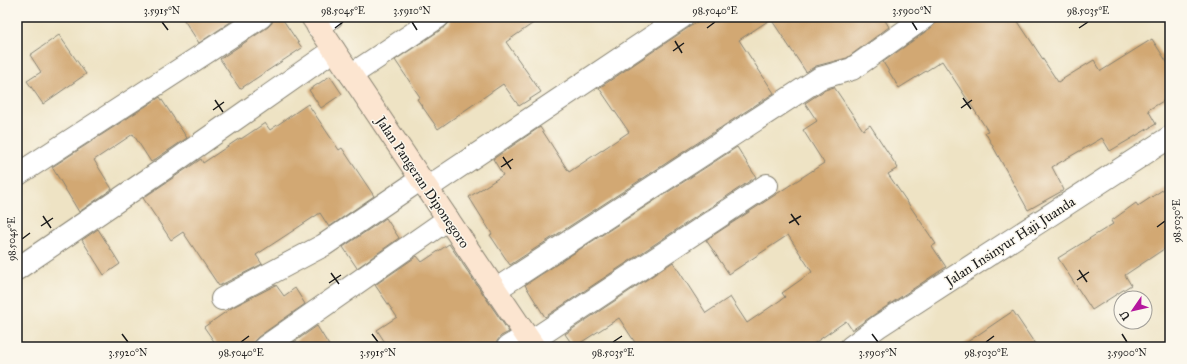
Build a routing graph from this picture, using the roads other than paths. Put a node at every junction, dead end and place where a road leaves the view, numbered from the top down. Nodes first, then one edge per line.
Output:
1 (261, 17) edge
2 (438, 17) edge
3 (682, 17) edge
4 (925, 17) edge
5 (321, 20) edge
6 (334, 50) junction
7 (351, 75) junction
8 (1170, 137) edge
9 (17, 175) edge
10 (424, 184) junction
11 (767, 185) dead end
12 (448, 219) junction
13 (17, 269) edge
14 (495, 290) junction
15 (222, 299) dead end
16 (530, 342) edge
17 (265, 347) edge
18 (508, 347) edge
19 (851, 347) edge

1 - 9 street
2 - 7 street
3 - 10 street
4 - 14 street
5 - 6 street, Jalan Pangeran Diponegoro
6 - 7 street, Jalan Pangeran Diponegoro
6 - 13 street
7 - 10 street, Jalan Pangeran Diponegoro
8 - 19 street, Jalan Insinyur Haji Juanda
10 - 12 street, Jalan Pangeran Diponegoro
10 - 15 street
11 - 16 street
12 - 14 street, Jalan Pangeran Diponegoro
12 - 17 street
14 - 16 street, Jalan Pangeran Diponegoro
16 - 18 street

